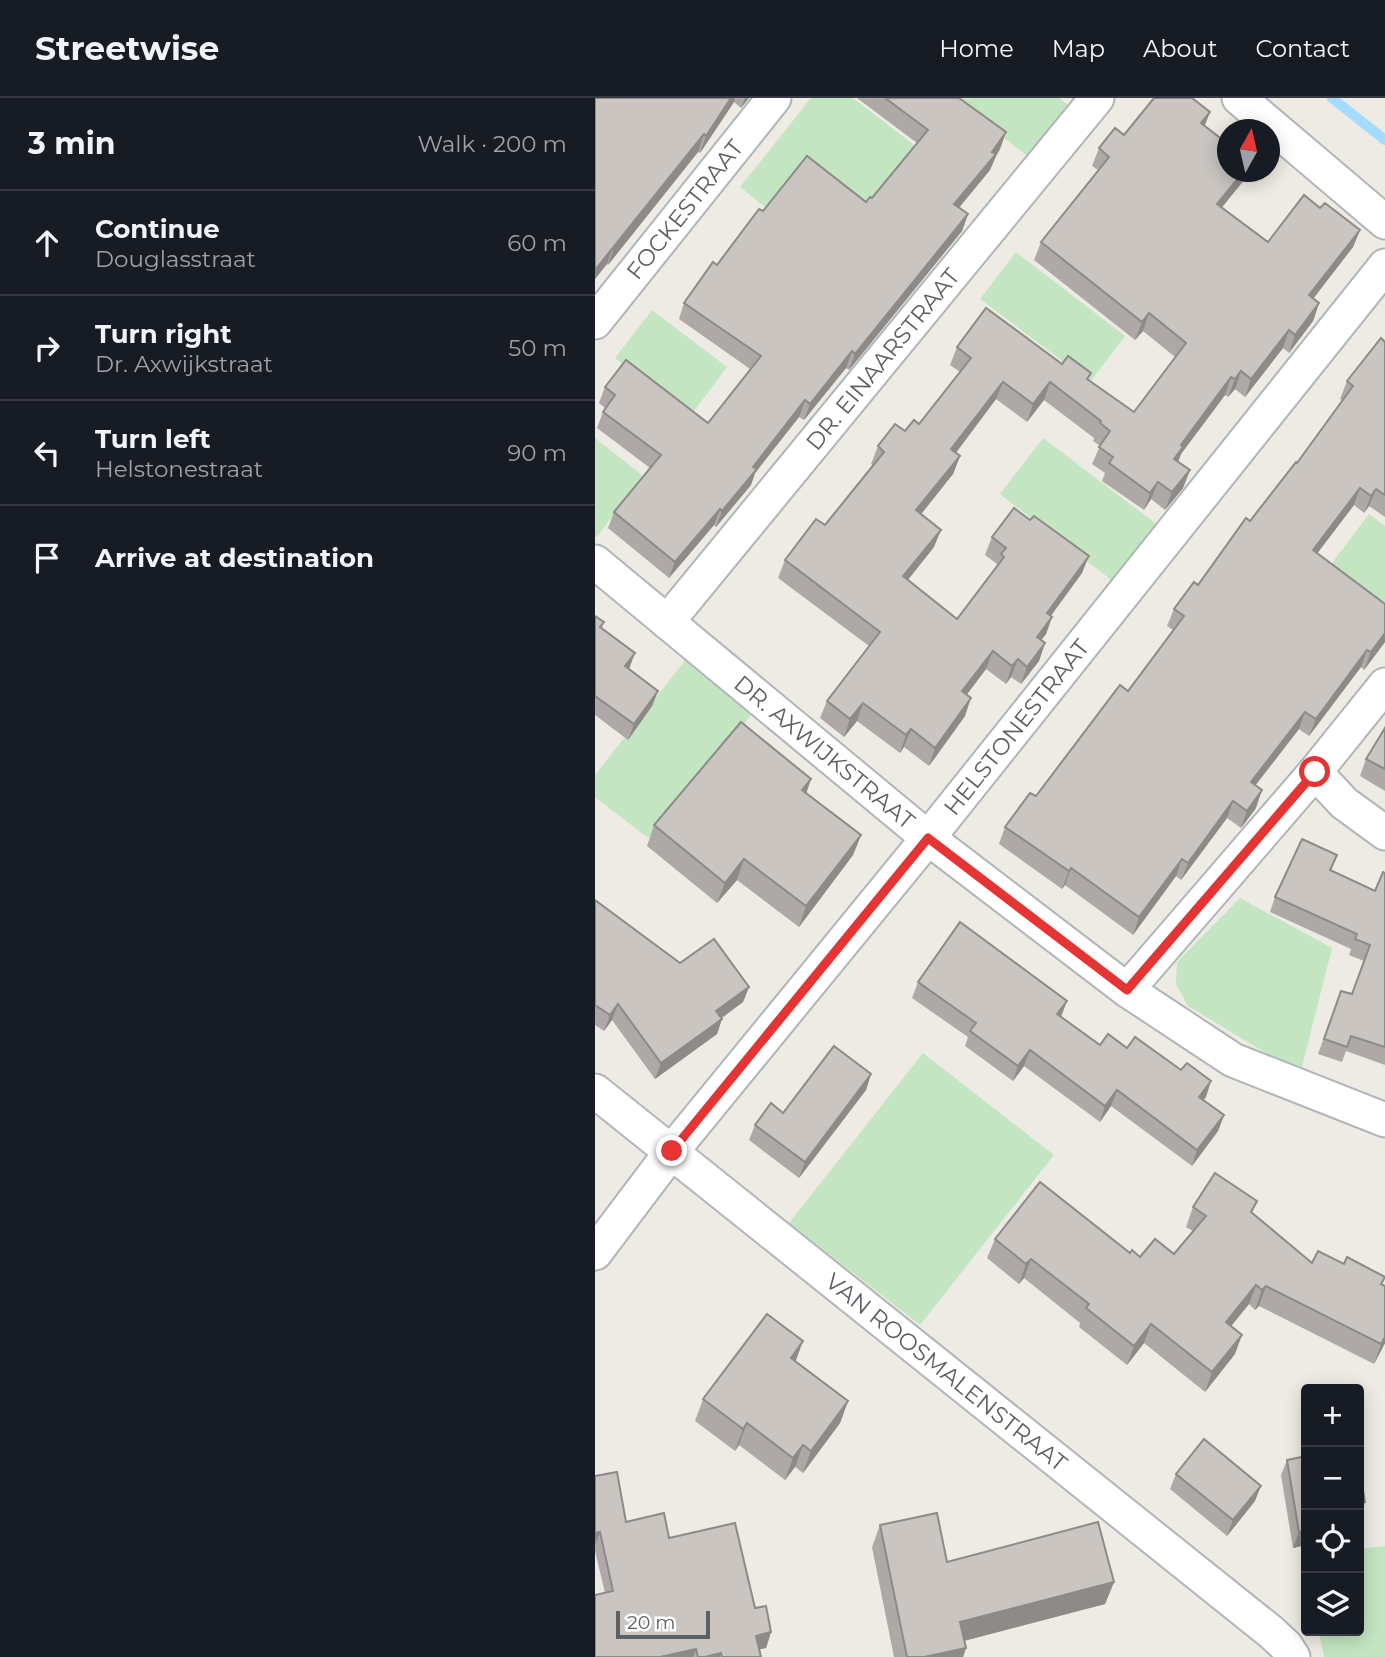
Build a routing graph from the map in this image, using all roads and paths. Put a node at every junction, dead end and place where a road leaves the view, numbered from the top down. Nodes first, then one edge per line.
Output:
1 (774, 98) edge
2 (1097, 98) edge
3 (1239, 98) edge
4 (1385, 222) edge
5 (1385, 266) edge
6 (595, 322) edge
7 (595, 562) edge
8 (667, 622) junction
9 (1385, 685) edge
10 (1315, 772) junction
11 (1385, 833) edge
12 (928, 838) junction
13 (1127, 990) junction
14 (595, 1091) edge
15 (1385, 1121) edge
16 (672, 1151) junction
17 (595, 1253) edge
18 (1293, 1657) edge

1 - 6 street, FOCKESTRAAT
2 - 8 street, DR. EINAARSTRAAT
3 - 4 street
5 - 12 street, HELSTONESTRAAT
7 - 8 street, DR. AXWIJKSTRAAT
8 - 12 street, DR. AXWIJKSTRAAT
9 - 10 street
10 - 11 street
10 - 13 street
12 - 13 street, DR. AXWIJKSTRAAT
12 - 16 street, HELSTONESTRAAT
13 - 15 street, DR. AXWIJKSTRAAT
14 - 16 street, VAN ROOSMALENSTRAAT
16 - 17 street, HELSTONESTRAAT
16 - 18 street, VAN ROOSMALENSTRAAT

